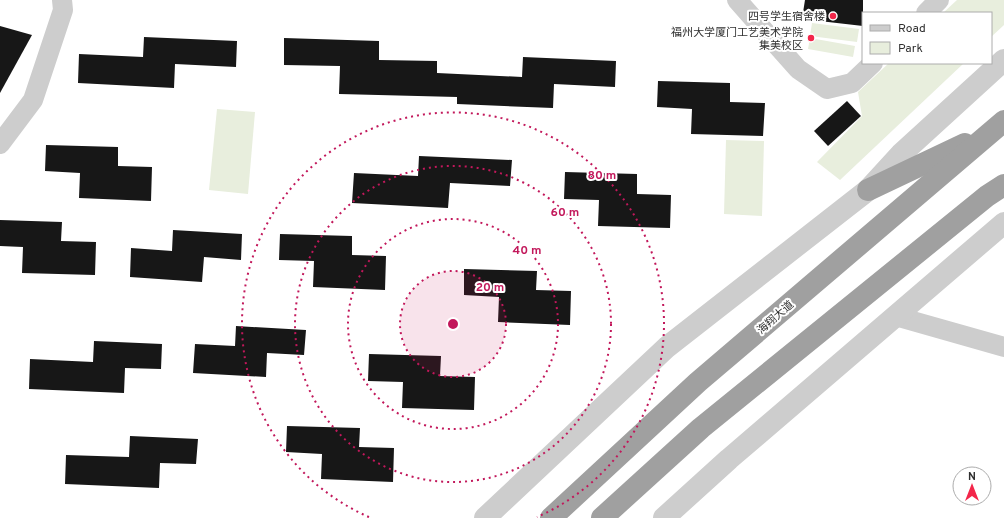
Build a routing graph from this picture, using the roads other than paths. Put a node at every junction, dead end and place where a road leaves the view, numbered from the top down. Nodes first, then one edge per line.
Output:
1 (62, 0) edge
2 (737, 0) edge
3 (939, 0) edge
4 (927, 12) edge
5 (1004, 60) edge
6 (872, 64) edge
7 (998, 126) edge
8 (0, 144) edge
9 (1004, 185) edge
10 (868, 190) junction
11 (1004, 223) edge
12 (895, 316) junction
13 (1004, 347) edge
14 (553, 515) edge
15 (486, 518) edge
16 (602, 518) edge
17 (664, 518) edge

1 - 8 street
2 - 6 street
3 - 4 street
5 - 10 street
7 - 10 highway
7 - 14 highway, 海翔大道
9 - 16 highway
10 - 15 street
11 - 12 street
12 - 13 street
12 - 17 street

